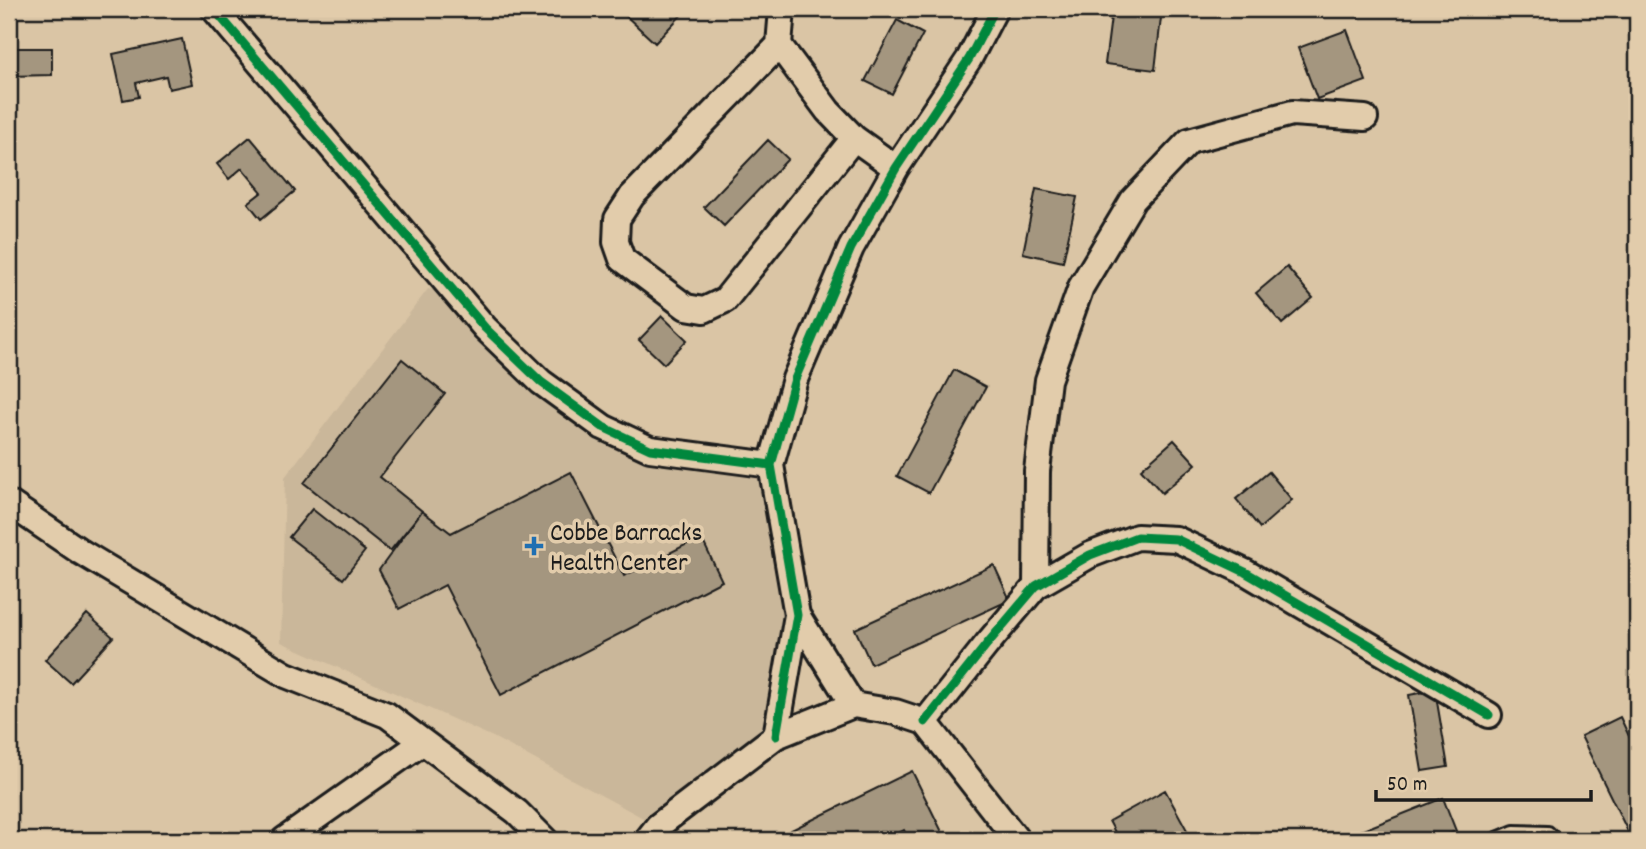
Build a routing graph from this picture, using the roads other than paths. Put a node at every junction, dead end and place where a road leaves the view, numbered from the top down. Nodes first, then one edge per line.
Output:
1 (214, 9) edge
2 (782, 9) edge
3 (995, 9) edge
4 (779, 45) junction
5 (1364, 118) dead end
6 (854, 138) junction
7 (896, 168) junction
8 (771, 465) junction
9 (9, 503) edge
10 (1037, 586) junction
11 (797, 615) junction
12 (853, 705) junction
13 (1489, 715) dead end
14 (925, 722) junction
15 (776, 736) junction
16 (423, 742) junction
17 (284, 840) edge
18 (545, 840) edge
19 (647, 840) edge
20 (1017, 840) edge
21 (1495, 840) edge
22 (1554, 840) edge

1 - 8 street
2 - 4 street
3 - 7 street
4 - 6 street
4 - 6 street
5 - 10 street
6 - 7 street
7 - 8 street
8 - 11 street
9 - 16 street
10 - 13 street
10 - 14 street
11 - 12 street
11 - 15 street
12 - 14 street
12 - 15 street
14 - 20 street
15 - 19 street
16 - 17 street
16 - 18 street
21 - 22 lane

